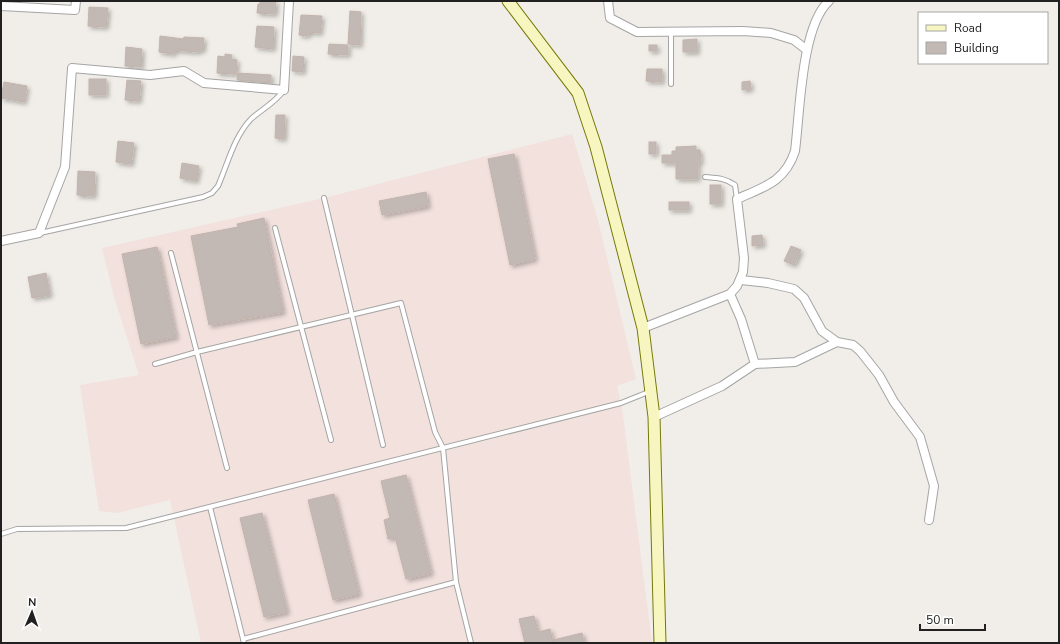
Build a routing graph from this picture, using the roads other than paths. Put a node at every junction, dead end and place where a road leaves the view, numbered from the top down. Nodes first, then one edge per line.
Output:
1 (76, 1) edge
2 (289, 1) edge
3 (508, 1) edge
4 (608, 1) edge
5 (827, 2) edge
6 (1, 6) edge
7 (671, 33) junction
8 (807, 50) junction
9 (671, 84) dead end
10 (284, 90) junction
11 (705, 177) dead end
12 (324, 198) dead end
13 (737, 200) junction
14 (275, 228) dead end
15 (39, 233) junction
16 (1, 241) edge
17 (171, 253) dead end
18 (740, 280) junction
19 (730, 294) junction
20 (352, 315) junction
21 (302, 328) junction
22 (643, 328) junction
23 (837, 342) junction
24 (197, 352) junction
25 (155, 364) dead end
26 (754, 364) junction
27 (651, 391) junction
28 (654, 417) junction
29 (331, 440) dead end
30 (383, 445) dead end
31 (444, 448) junction
32 (227, 468) dead end
33 (210, 507) junction
34 (930, 520) dead end
35 (1, 534) edge
36 (456, 582) junction
37 (244, 641) edge
38 (471, 643) edge
39 (660, 643) edge

1 - 6 street
2 - 10 street
3 - 22 street
4 - 7 street
5 - 8 street
7 - 8 street
7 - 9 lane
8 - 13 street
10 - 15 lane
10 - 15 street
11 - 13 lane
12 - 20 lane
13 - 18 street
14 - 21 lane
15 - 16 street
17 - 24 lane
18 - 19 street
18 - 23 street
19 - 22 street
19 - 26 street
20 - 21 lane
20 - 30 lane
20 - 31 lane
21 - 24 lane
21 - 29 lane
22 - 27 street
23 - 26 street
23 - 34 street
24 - 25 lane
24 - 32 lane
26 - 28 street
27 - 28 street
27 - 31 lane
28 - 39 street
31 - 33 lane
31 - 36 lane
33 - 35 lane
33 - 37 lane
36 - 37 lane
36 - 38 lane

